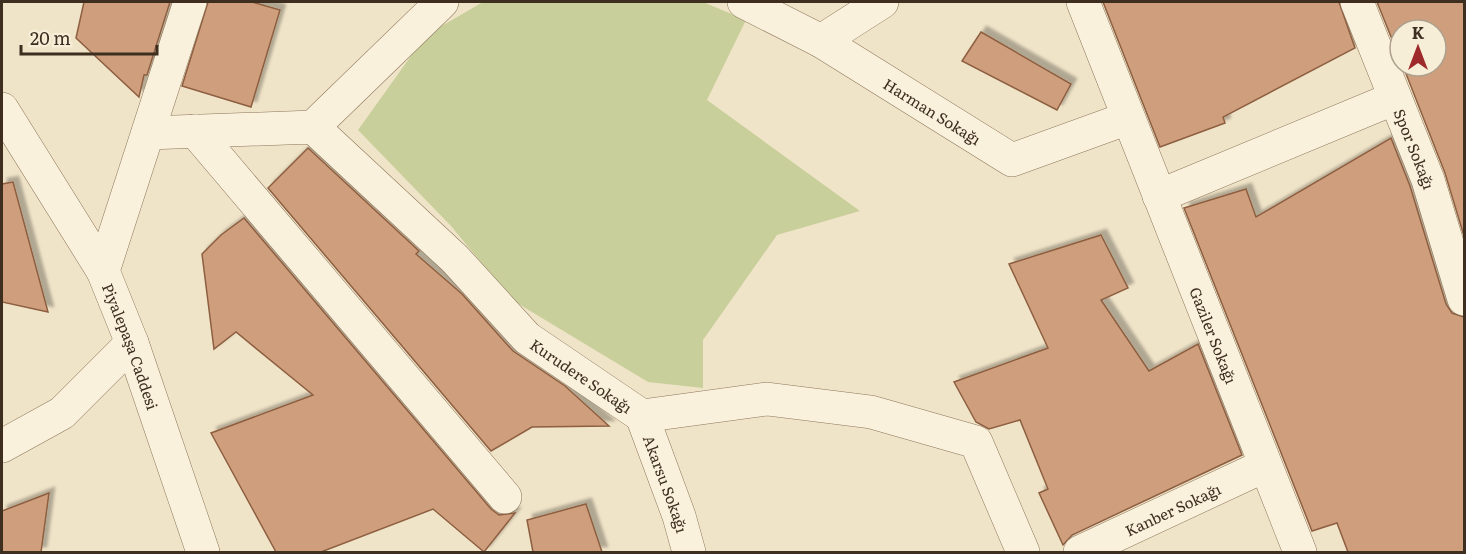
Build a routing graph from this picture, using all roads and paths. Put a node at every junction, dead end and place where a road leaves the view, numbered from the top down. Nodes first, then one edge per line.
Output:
1 (190, 2) edge
2 (442, 2) edge
3 (744, 2) edge
4 (882, 2) edge
5 (1083, 2) edge
6 (1357, 2) edge
7 (821, 41) junction
8 (1395, 98) junction
9 (2, 109) edge
10 (1128, 118) junction
11 (313, 127) junction
12 (195, 131) junction
13 (148, 133) junction
14 (1159, 196) junction
15 (104, 272) junction
16 (1464, 299) edge
17 (132, 343) junction
18 (642, 417) junction
19 (2, 446) edge
20 (1264, 466) junction
21 (505, 497) dead end
22 (203, 552) edge
23 (689, 552) edge
24 (1023, 552) edge
25 (1080, 552) edge
26 (1300, 552) edge

1 - 13 street, Piyalepaşa Caddesi
2 - 11 street
3 - 7 street, Harman Sokağı
4 - 7 street
5 - 10 street, Gaziler Sokağı
6 - 8 street, Spor Sokağı
7 - 10 street, Harman Sokağı
8 - 14 street
8 - 16 street, Spor Sokağı
9 - 15 street
10 - 14 street, Gaziler Sokağı
11 - 12 street
11 - 18 street, Kurudere Sokağı
12 - 13 street
12 - 21 street
13 - 15 street, Piyalepaşa Caddesi
14 - 20 street, Gaziler Sokağı
15 - 17 street, Piyalepaşa Caddesi
17 - 19 street
17 - 22 street, Piyalepaşa Caddesi
18 - 23 street, Akarsu Sokağı
18 - 24 street, Kurudere Sokağı
20 - 25 street, Kanber Sokağı
20 - 26 street, Gaziler Sokağı

